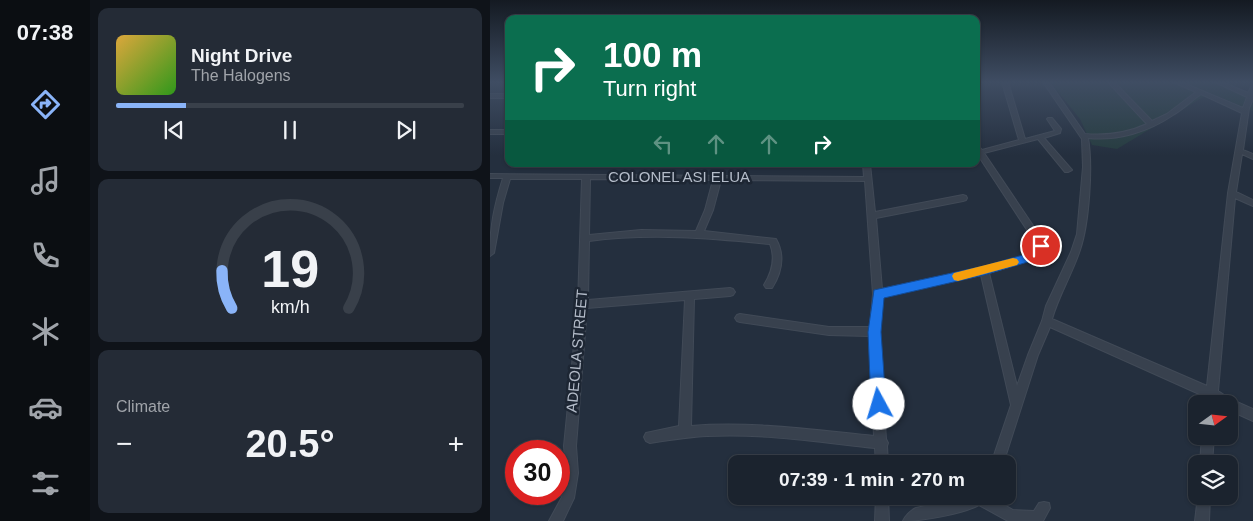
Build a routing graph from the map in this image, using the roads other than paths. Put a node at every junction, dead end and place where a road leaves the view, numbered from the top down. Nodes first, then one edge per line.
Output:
1 (1012, 106) edge
2 (1063, 106) edge
3 (1134, 106) edge
4 (1180, 106) edge
5 (1248, 110) edge
6 (1050, 119) dead end
7 (1152, 125) junction
8 (490, 132) edge
9 (505, 132) edge
10 (1084, 136) junction
11 (1040, 137) junction
12 (1022, 140) junction
13 (980, 149) edge
14 (1238, 150) junction
15 (980, 151) edge
16 (1253, 157) edge
17 (867, 167) edge
18 (1068, 170) dead end
19 (490, 176) edge
20 (507, 177) junction
21 (586, 177) junction
22 (718, 177) junction
23 (868, 179) junction
24 (1232, 193) junction
25 (964, 198) dead end
26 (1253, 203) edge
27 (871, 216) junction
28 (699, 234) junction
29 (584, 239) junction
30 (490, 253) edge
31 (984, 271) junction
32 (769, 285) dead end
33 (730, 292) dead end
34 (878, 294) junction
35 (690, 295) junction
36 (583, 304) junction
37 (740, 318) dead end
38 (1048, 321) junction
39 (874, 332) junction
40 (1203, 395) edge
41 (1211, 395) edge
42 (1016, 406) junction
43 (1238, 408) edge
44 (1253, 415) edge
45 (684, 430) junction
46 (650, 436) dead end
47 (882, 443) junction
48 (882, 455) edge
49 (1000, 455) edge
50 (882, 505) edge
51 (954, 505) edge
52 (993, 505) edge
53 (1203, 505) edge
54 (1044, 508) dead end
55 (556, 521) edge
56 (882, 521) edge
57 (910, 521) edge
58 (1202, 521) edge

1 - 12 street
2 - 10 street
3 - 7 street
4 - 7 street
5 - 14 street
6 - 11 street
7 - 10 street
8 - 9 street
10 - 38 street
11 - 12 street
11 - 18 street
12 - 13 street
14 - 16 street
14 - 24 street
15 - 31 street
17 - 23 street
19 - 20 street, COLONEL ASI ELUA
20 - 21 street, COLONEL ASI ELUA
20 - 30 street
21 - 22 street, COLONEL ASI ELUA
21 - 29 street, ADEOLA STREET
22 - 23 street, COLONEL ASI ELUA
22 - 28 street
23 - 27 street
24 - 26 street
24 - 41 street
25 - 27 street
27 - 34 street
28 - 29 street
28 - 32 street
29 - 36 street, ADEOLA STREET
31 - 34 street
31 - 42 street
33 - 35 street
34 - 39 street
35 - 36 street
35 - 45 street
36 - 55 street, ADEOLA STREET
37 - 39 street
38 - 40 street
38 - 42 street
39 - 47 street
42 - 49 street
43 - 44 street
45 - 46 street
45 - 47 street
47 - 48 street
50 - 56 street
51 - 57 street
52 - 54 street
53 - 58 street

